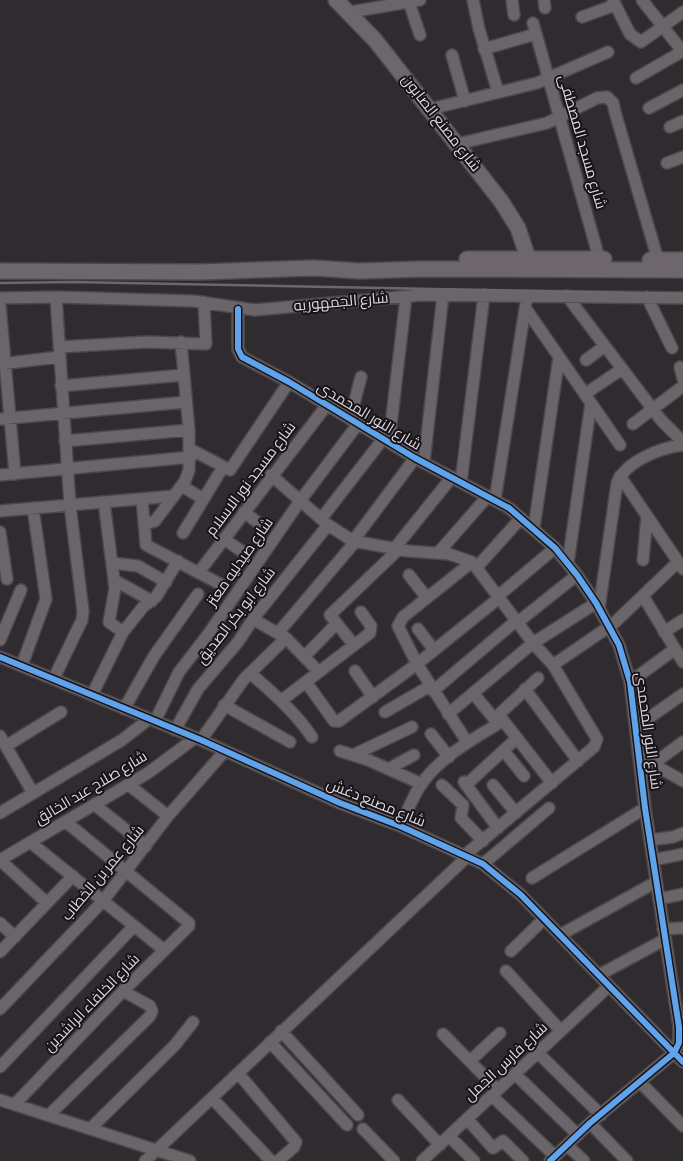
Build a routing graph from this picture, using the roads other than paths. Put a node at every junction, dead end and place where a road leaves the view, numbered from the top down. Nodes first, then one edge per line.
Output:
1 (336, 0) edge
2 (473, 0) edge
3 (512, 0) edge
4 (642, 0) edge
5 (414, 1) edge
6 (614, 2) edge
7 (350, 12) junction
8 (683, 12) edge
9 (514, 15) dead end
10 (582, 17) dead end
11 (662, 28) junction
12 (420, 35) dead end
13 (484, 49) junction
14 (608, 52) dead end
15 (683, 52) edge
16 (452, 55) dead end
17 (548, 78) junction
18 (636, 78) dead end
19 (683, 90) edge
20 (498, 92) junction
21 (465, 100) junction
22 (649, 108) dead end
23 (430, 109) junction
24 (560, 118) junction
25 (683, 121) edge
26 (670, 127) dead end
27 (457, 144) junction
28 (683, 157) edge
29 (667, 163) dead end
30 (528, 258) junction
31 (658, 260) junction
32 (683, 260) edge
33 (462, 264) junction
34 (601, 264) junction
35 (683, 270) edge
36 (0, 271) edge
37 (443, 295) junction
38 (484, 295) junction
39 (527, 296) junction
40 (567, 296) junction
41 (56, 297) junction
42 (406, 297) junction
43 (647, 297) junction
44 (0, 298) edge
45 (683, 298) edge
46 (204, 302) junction
47 (0, 305) edge
48 (238, 308) junction
49 (526, 308) junction
50 (181, 342) junction
51 (605, 346) junction
52 (672, 348) dead end
53 (59, 352) junction
54 (559, 357) junction
55 (586, 360) dead end
56 (2, 364) edge
57 (680, 367) dead end
58 (622, 369) junction
59 (183, 375) junction
60 (361, 377) dead end
61 (683, 379) edge
62 (289, 382) junction
63 (61, 386) junction
64 (683, 386) edge
65 (588, 398) junction
66 (186, 402) junction
67 (327, 405) junction
68 (652, 409) junction
69 (63, 414) junction
70 (5, 418) edge
71 (354, 421) junction
72 (633, 424) dead end
73 (189, 430) junction
74 (65, 441) junction
75 (386, 441) junction
76 (683, 444) edge
77 (620, 445) dead end
78 (190, 453) junction
79 (419, 460) junction
80 (222, 467) junction
81 (67, 469) junction
82 (15, 474) junction
83 (0, 475) edge
84 (271, 475) junction
85 (620, 476) junction
86 (456, 480) junction
87 (182, 486) junction
88 (174, 496) junction
89 (492, 498) junction
90 (142, 499) junction
91 (203, 499) junction
92 (300, 501) junction
93 (104, 502) junction
94 (70, 505) junction
95 (32, 508) junction
96 (0, 511) edge
97 (244, 512) junction
98 (647, 516) junction
99 (521, 518) junction
100 (324, 522) junction
101 (144, 524) junction
102 (261, 525) dead end
103 (534, 528) junction
104 (0, 532) edge
105 (183, 533) dead end
106 (224, 539) junction
107 (354, 542) junction
108 (555, 548) junction
109 (396, 549) junction
110 (242, 552) dead end
111 (438, 553) junction
112 (642, 560) dead end
113 (178, 561) junction
114 (113, 563) junction
115 (568, 564) junction
116 (474, 565) junction
117 (682, 566) edge
118 (199, 572) junction
119 (409, 575) dead end
120 (577, 575) junction
121 (7, 579) dead end
122 (114, 580) junction
123 (166, 582) junction
124 (220, 584) dead end
125 (21, 590) dead end
126 (198, 594) dead end
127 (643, 596) junction
128 (499, 597) junction
129 (427, 598) junction
130 (152, 601) junction
131 (598, 606) junction
132 (360, 612) dead end
133 (253, 619) junction
134 (683, 620) edge
135 (517, 621) junction
136 (336, 624) junction
137 (610, 627) junction
138 (418, 629) dead end
139 (123, 632) junction
140 (664, 632) junction
141 (282, 636) junction
142 (0, 640) edge
143 (533, 643) junction
144 (354, 645) junction
145 (675, 649) junction
146 (434, 650) junction
147 (305, 656) junction
148 (0, 657) edge
149 (683, 662) edge
150 (417, 664) junction
151 (554, 664) junction
152 (22, 665) junction
153 (355, 671) dead end
154 (319, 672) junction
155 (250, 673) junction
156 (54, 678) junction
157 (538, 678) dead end
158 (306, 682) junction
159 (630, 682) junction
160 (431, 688) junction
161 (525, 689) junction
162 (473, 693) junction
163 (683, 694) edge
164 (92, 695) junction
165 (372, 697) junction
166 (282, 700) junction
167 (224, 705) junction
168 (124, 709) junction
169 (61, 712) dead end
170 (385, 712) dead end
171 (448, 714) junction
172 (497, 717) junction
173 (152, 720) junction
174 (412, 727) dead end
175 (636, 727) junction
176 (175, 730) junction
177 (431, 734) dead end
178 (312, 738) dead end
179 (517, 738) junction
180 (198, 739) junction
181 (290, 742) dead end
182 (468, 742) junction
183 (683, 742) edge
184 (4, 747) edge
185 (340, 751) dead end
186 (504, 751) junction
187 (224, 752) junction
188 (353, 755) junction
189 (414, 755) dead end
190 (449, 757) junction
191 (640, 757) junction
192 (578, 760) junction
193 (653, 764) junction
194 (390, 768) junction
195 (524, 776) dead end
196 (683, 782) edge
197 (552, 783) junction
198 (422, 784) junction
199 (442, 784) dead end
200 (129, 785) junction
201 (493, 785) dead end
202 (33, 792) junction
203 (95, 804) junction
204 (549, 808) dead end
205 (645, 808) junction
206 (0, 813) edge
207 (516, 813) junction
208 (168, 816) junction
209 (66, 822) junction
210 (400, 826) junction
211 (498, 828) junction
212 (683, 833) edge
213 (650, 840) junction
214 (483, 841) junction
215 (30, 842) junction
216 (146, 846) junction
217 (683, 854) edge
218 (467, 856) junction
219 (0, 860) edge
220 (653, 860) junction
221 (483, 864) junction
222 (126, 872) junction
223 (73, 876) junction
224 (532, 878) dead end
225 (656, 882) junction
226 (683, 894) edge
227 (659, 899) junction
228 (103, 901) junction
229 (47, 903) junction
230 (544, 919) junction
231 (0, 923) edge
232 (134, 926) junction
233 (683, 928) edge
234 (560, 935) junction
235 (664, 935) junction
236 (15, 937) junction
237 (164, 950) junction
238 (511, 951) dead end
239 (0, 952) edge
240 (506, 971) dead end
241 (599, 975) junction
242 (609, 986) junction
243 (123, 991) junction
244 (0, 1009) edge
245 (192, 1022) dead end
246 (281, 1031) junction
247 (561, 1031) junction
248 (500, 1033) dead end
249 (444, 1034) dead end
250 (270, 1042) junction
251 (679, 1046) edge
252 (538, 1052) junction
253 (470, 1061) junction
254 (683, 1062) edge
255 (0, 1067) edge
256 (238, 1073) junction
257 (515, 1074) junction
258 (640, 1082) junction
259 (495, 1093) junction
260 (212, 1098) junction
261 (0, 1100) edge
262 (398, 1100) dead end
263 (15, 1104) junction
264 (48, 1115) junction
265 (358, 1115) dead end
266 (601, 1115) junction
267 (467, 1119) junction
268 (590, 1123) junction
269 (347, 1125) dead end
270 (683, 1126) edge
271 (90, 1128) junction
272 (363, 1129) dead end
273 (578, 1135) junction
274 (449, 1136) junction
275 (568, 1144) junction
276 (440, 1145) junction
277 (156, 1150) junction
278 (552, 1159) edge
279 (425, 1160) edge
280 (145, 1161) edge
281 (190, 1161) edge
282 (271, 1161) edge
283 (278, 1161) edge
284 (394, 1161) edge
285 (474, 1161) edge
286 (523, 1161) edge
287 (584, 1161) edge
288 (627, 1161) edge

1 - 7 main road, شارع مصنع الصابون
2 - 13 street
3 - 9 street
4 - 11 street
5 - 7 street
5 - 12 street
6 - 10 street
6 - 11 street
7 - 23 main road, شارع مصنع الصابون
8 - 11 street
11 - 15 street
13 - 17 street, شارع مسجد المصطفى
13 - 20 street
14 - 17 street
15 - 18 street
16 - 21 street
17 - 20 street
17 - 24 street, شارع مسجد المصطفى
19 - 22 street
20 - 21 street
21 - 23 street
23 - 27 main road, شارع مصنع الصابون
24 - 27 street
24 - 31 street
24 - 34 street, شارع مسجد المصطفى
25 - 26 street
27 - 30 main road, شارع مصنع الصابون
28 - 29 street
30 - 33 main road
30 - 34 main road
31 - 32 main road
31 - 34 main road
33 - 34 main road
33 - 36 main road
34 - 35 main road
37 - 38 street, شارع الجمهوريه
37 - 42 street, شارع الجمهوريه
37 - 79 street
38 - 39 street, شارع الجمهوريه
38 - 86 street
39 - 40 street, شارع الجمهوريه
39 - 49 street
40 - 43 street, شارع الجمهوريه
40 - 51 street
41 - 44 street, شارع الجمهوريه
41 - 46 street, شارع الجمهوريه
41 - 53 street
42 - 48 street, شارع الجمهوريه
42 - 75 street
43 - 45 street, شارع الجمهوريه
43 - 52 street
46 - 48 street, شارع الجمهوريه
46 - 50 street
47 - 56 street
48 - 62 street, شارع النور المحمدى
49 - 54 street
49 - 89 street
50 - 53 street
50 - 59 street
51 - 55 street
51 - 58 street
53 - 56 street
53 - 63 street
54 - 65 street
54 - 103 street
56 - 70 street
57 - 61 street
58 - 65 street
58 - 68 street
59 - 63 street
59 - 66 street
60 - 71 street
62 - 67 street, شارع النور المحمدى
62 - 80 street
63 - 69 street
64 - 68 street
65 - 77 street
65 - 115 street
66 - 69 street
66 - 73 street
67 - 71 street, شارع النور المحمدى
67 - 84 street, شارع مسجد نور الاسلام
68 - 72 street
68 - 76 street
69 - 70 street
69 - 74 street
70 - 82 street
71 - 75 street, شارع النور المحمدى
71 - 92 street, شارع صيدليه معتز
73 - 74 street
73 - 78 street
74 - 81 street
75 - 79 street, شارع النور المحمدى
75 - 100 street, شارع ابو بكر الصديق
76 - 85 street
78 - 80 street
78 - 81 street
78 - 87 street
79 - 86 street, شارع النور المحمدى
79 - 107 street, شارع صلاح عبد الخالق
80 - 91 street
81 - 82 street
81 - 94 street
82 - 83 street
84 - 92 street
84 - 97 street, شارع مسجد نور الاسلام
85 - 98 street
85 - 131 street
86 - 89 street, شارع النور المحمدى
86 - 109 street
87 - 88 street
87 - 91 street
88 - 90 street
88 - 101 street
89 - 99 street, شارع النور المحمدى
89 - 111 street
90 - 93 street
90 - 101 street
91 - 105 street
92 - 100 street
92 - 173 street, شارع صيدليه معتز
93 - 94 street
93 - 114 street
94 - 95 street
94 - 156 street
95 - 96 street
95 - 152 street
97 - 102 street
97 - 106 street, شارع مسجد نور الاسلام
98 - 112 street
98 - 117 street
99 - 103 street, شارع النور المحمدى
99 - 116 street
100 - 107 street
100 - 133 street, شارع ابو بكر الصديق
101 - 113 street
103 - 108 street, شارع النور المحمدى
104 - 121 street
106 - 110 street
106 - 118 street, شارع مسجد نور الاسلام
107 - 109 street
107 - 141 street, شارع صلاح عبد الخالق
108 - 115 street, شارع النور المحمدى
108 - 128 street
109 - 111 street
109 - 136 street
111 - 116 street
113 - 118 street
113 - 123 street
114 - 122 street
114 - 123 street
115 - 120 street, شارع النور المحمدى
116 - 128 street
116 - 129 street
117 - 127 street
118 - 124 street
119 - 129 street
120 - 131 street, شارع النور المحمدى
120 - 135 street
122 - 130 street
122 - 139 street
123 - 130 street
125 - 142 street
126 - 168 street
127 - 137 street
127 - 140 street
128 - 135 street
128 - 146 street
129 - 150 street
130 - 139 street
131 - 137 street, شارع النور المحمدى
131 - 143 street
132 - 144 street
133 - 141 street
133 - 176 street, شارع ابو بكر الصديق
134 - 140 street
135 - 143 street
135 - 160 street
136 - 144 street
136 - 147 street
137 - 151 street
137 - 159 street, شارع النور المحمدى
138 - 146 street
139 - 164 street
140 - 145 street
141 - 147 street
141 - 155 street, شارع صلاح عبد الخالق
143 - 151 street
143 - 162 street
144 - 154 street
145 - 149 street
145 - 159 street
146 - 150 street
147 - 154 street
148 - 152 street, شارع مصنع دغش
150 - 160 street
150 - 165 street
151 - 192 street
152 - 156 street, شارع مصنع دغش
153 - 165 street
154 - 158 street
155 - 166 street
155 - 167 street, شارع صلاح عبد الخالق
156 - 164 street, شارع مصنع دغش
157 - 161 street
158 - 165 street
158 - 166 street
159 - 175 street, شارع النور المحمدى
160 - 170 street
160 - 171 street
161 - 172 street
161 - 192 street
162 - 171 street
162 - 172 street
163 - 175 street
164 - 168 street, شارع مصنع دغش
166 - 178 street
167 - 180 street, شارع صلاح عبد الخالق
167 - 181 street
168 - 173 street, شارع مصنع دغش
169 - 184 street
171 - 182 street
172 - 179 street
172 - 182 street
173 - 176 street, شارع مصنع دغش
173 - 202 street
174 - 188 street
175 - 191 street, شارع النور المحمدى
176 - 180 street, شارع مصنع دغش
177 - 190 street
179 - 186 street
179 - 197 street
180 - 187 street, شارع مصنع دغش
180 - 200 street, شارع صلاح عبد الخالق
182 - 190 street
183 - 193 street
184 - 202 street
185 - 188 street
186 - 195 street
186 - 211 street
187 - 208 street, شارع عمر بن الخطاب
187 - 210 street, شارع مصنع دغش
188 - 194 street
189 - 194 street
190 - 198 street
191 - 193 street
191 - 205 street, شارع النور المحمدى
192 - 197 street
193 - 196 street
194 - 198 street
197 - 207 street
198 - 210 street
199 - 214 street
200 - 203 street, شارع صلاح عبد الخالق
200 - 208 street
201 - 207 street
202 - 206 street
203 - 209 street, شارع صلاح عبد الخالق
203 - 216 street
204 - 221 street
205 - 213 street, شارع النور المحمدى
205 - 224 street
207 - 211 street
208 - 216 street, شارع عمر بن الخطاب
209 - 215 street, شارع صلاح عبد الخالق
209 - 222 street
210 - 218 street, شارع مصنع دغش
211 - 214 street
212 - 213 street
213 - 220 street, شارع النور المحمدى
214 - 218 street
215 - 219 street, شارع صلاح عبد الخالق
215 - 223 street
216 - 222 street, شارع عمر بن الخطاب
217 - 220 street
218 - 221 street, شارع مصنع دغش
218 - 246 street
219 - 229 street
220 - 225 street, شارع النور المحمدى
221 - 230 street, شارع مصنع دغش
222 - 228 street, شارع عمر بن الخطاب
222 - 237 street, شارع الخلفاء الراشدين
223 - 228 street
223 - 229 street
225 - 227 street, شارع النور المحمدى
225 - 234 street
226 - 227 street
227 - 235 street, شارع النور المحمدى
228 - 232 street
228 - 244 street, شارع عمر بن الخطاب
229 - 236 street
230 - 234 street, شارع مصنع دغش
230 - 238 street
231 - 236 street
232 - 237 street
232 - 255 street
233 - 235 street
234 - 241 street, شارع مصنع دغش
235 - 241 street
235 - 251 street, شارع النور المحمدى
236 - 239 street
237 - 243 street, شارع الخلفاء الراشدين
240 - 247 street
241 - 242 street, شارع مصنع دغش
242 - 247 street, شارع فارس الجمل
242 - 251 street, شارع مصنع دغش
243 - 263 street, شارع الخلفاء الراشدين
243 - 264 street
245 - 271 street
246 - 250 street
246 - 265 street
247 - 252 street, شارع فارس الجمل
248 - 253 street
249 - 253 street
250 - 256 street
250 - 269 street
251 - 254 street, شارع مصنع دغش
251 - 258 street
252 - 257 street, شارع فارس الجمل
252 - 266 street
253 - 259 street
256 - 260 street
256 - 283 street
257 - 259 street, شارع فارس الجمل
257 - 273 street
258 - 266 street
258 - 270 street
259 - 267 street, شارع فارس الجمل
259 - 278 street
260 - 277 street
260 - 282 street
261 - 263 street
262 - 276 street
263 - 264 street
264 - 271 street
266 - 268 street
267 - 274 street, شارع فارس الجمل
267 - 286 street
268 - 273 street
268 - 288 street
271 - 277 street
272 - 284 street
273 - 275 street
274 - 276 street, شارع فارس الجمل
274 - 285 street
275 - 278 street
275 - 287 street
276 - 279 street, شارع فارس الجمل
277 - 280 street
277 - 281 street

